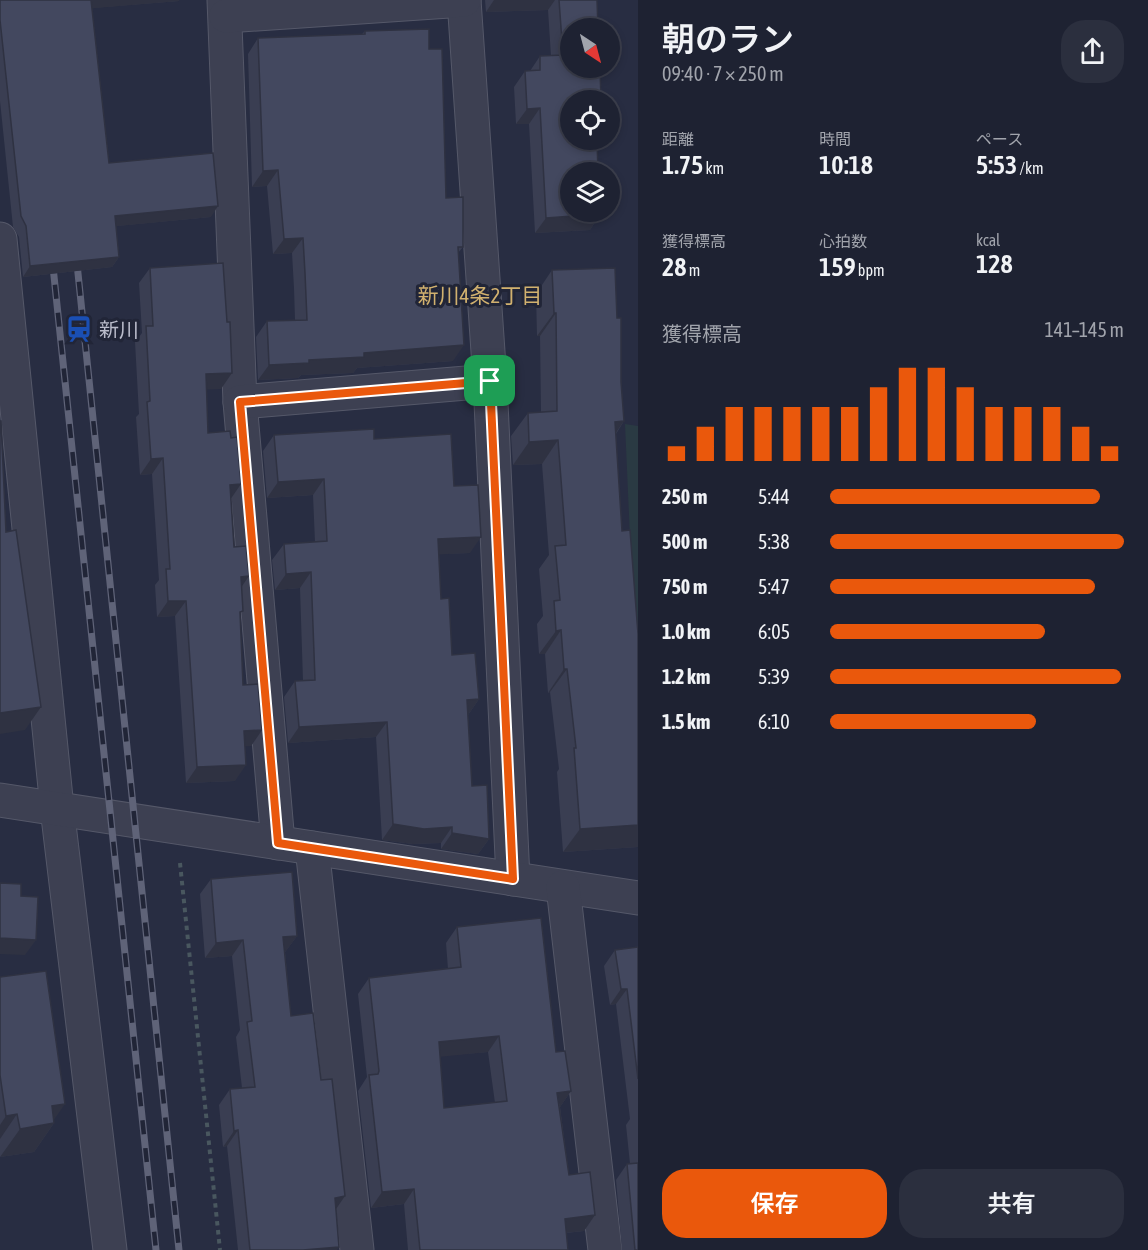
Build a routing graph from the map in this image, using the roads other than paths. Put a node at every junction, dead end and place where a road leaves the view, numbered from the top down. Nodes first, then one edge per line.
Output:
1 (464, 0) edge
2 (225, 8) edge
3 (0, 248) edge
4 (490, 381) junction
5 (240, 402) junction
6 (0, 800) edge
7 (57, 808) junction
8 (278, 843) junction
9 (312, 848) junction
10 (513, 879) junction
11 (563, 887) junction
12 (638, 898) edge
13 (110, 1250) edge
14 (357, 1250) edge
15 (605, 1250) edge

1 - 2 street
1 - 4 street
2 - 5 street
3 - 7 street
4 - 5 street
4 - 10 street
5 - 8 street
6 - 7 street
7 - 8 street
7 - 13 street
8 - 9 street
9 - 10 street
9 - 14 street
10 - 11 street
11 - 12 street
11 - 15 street

